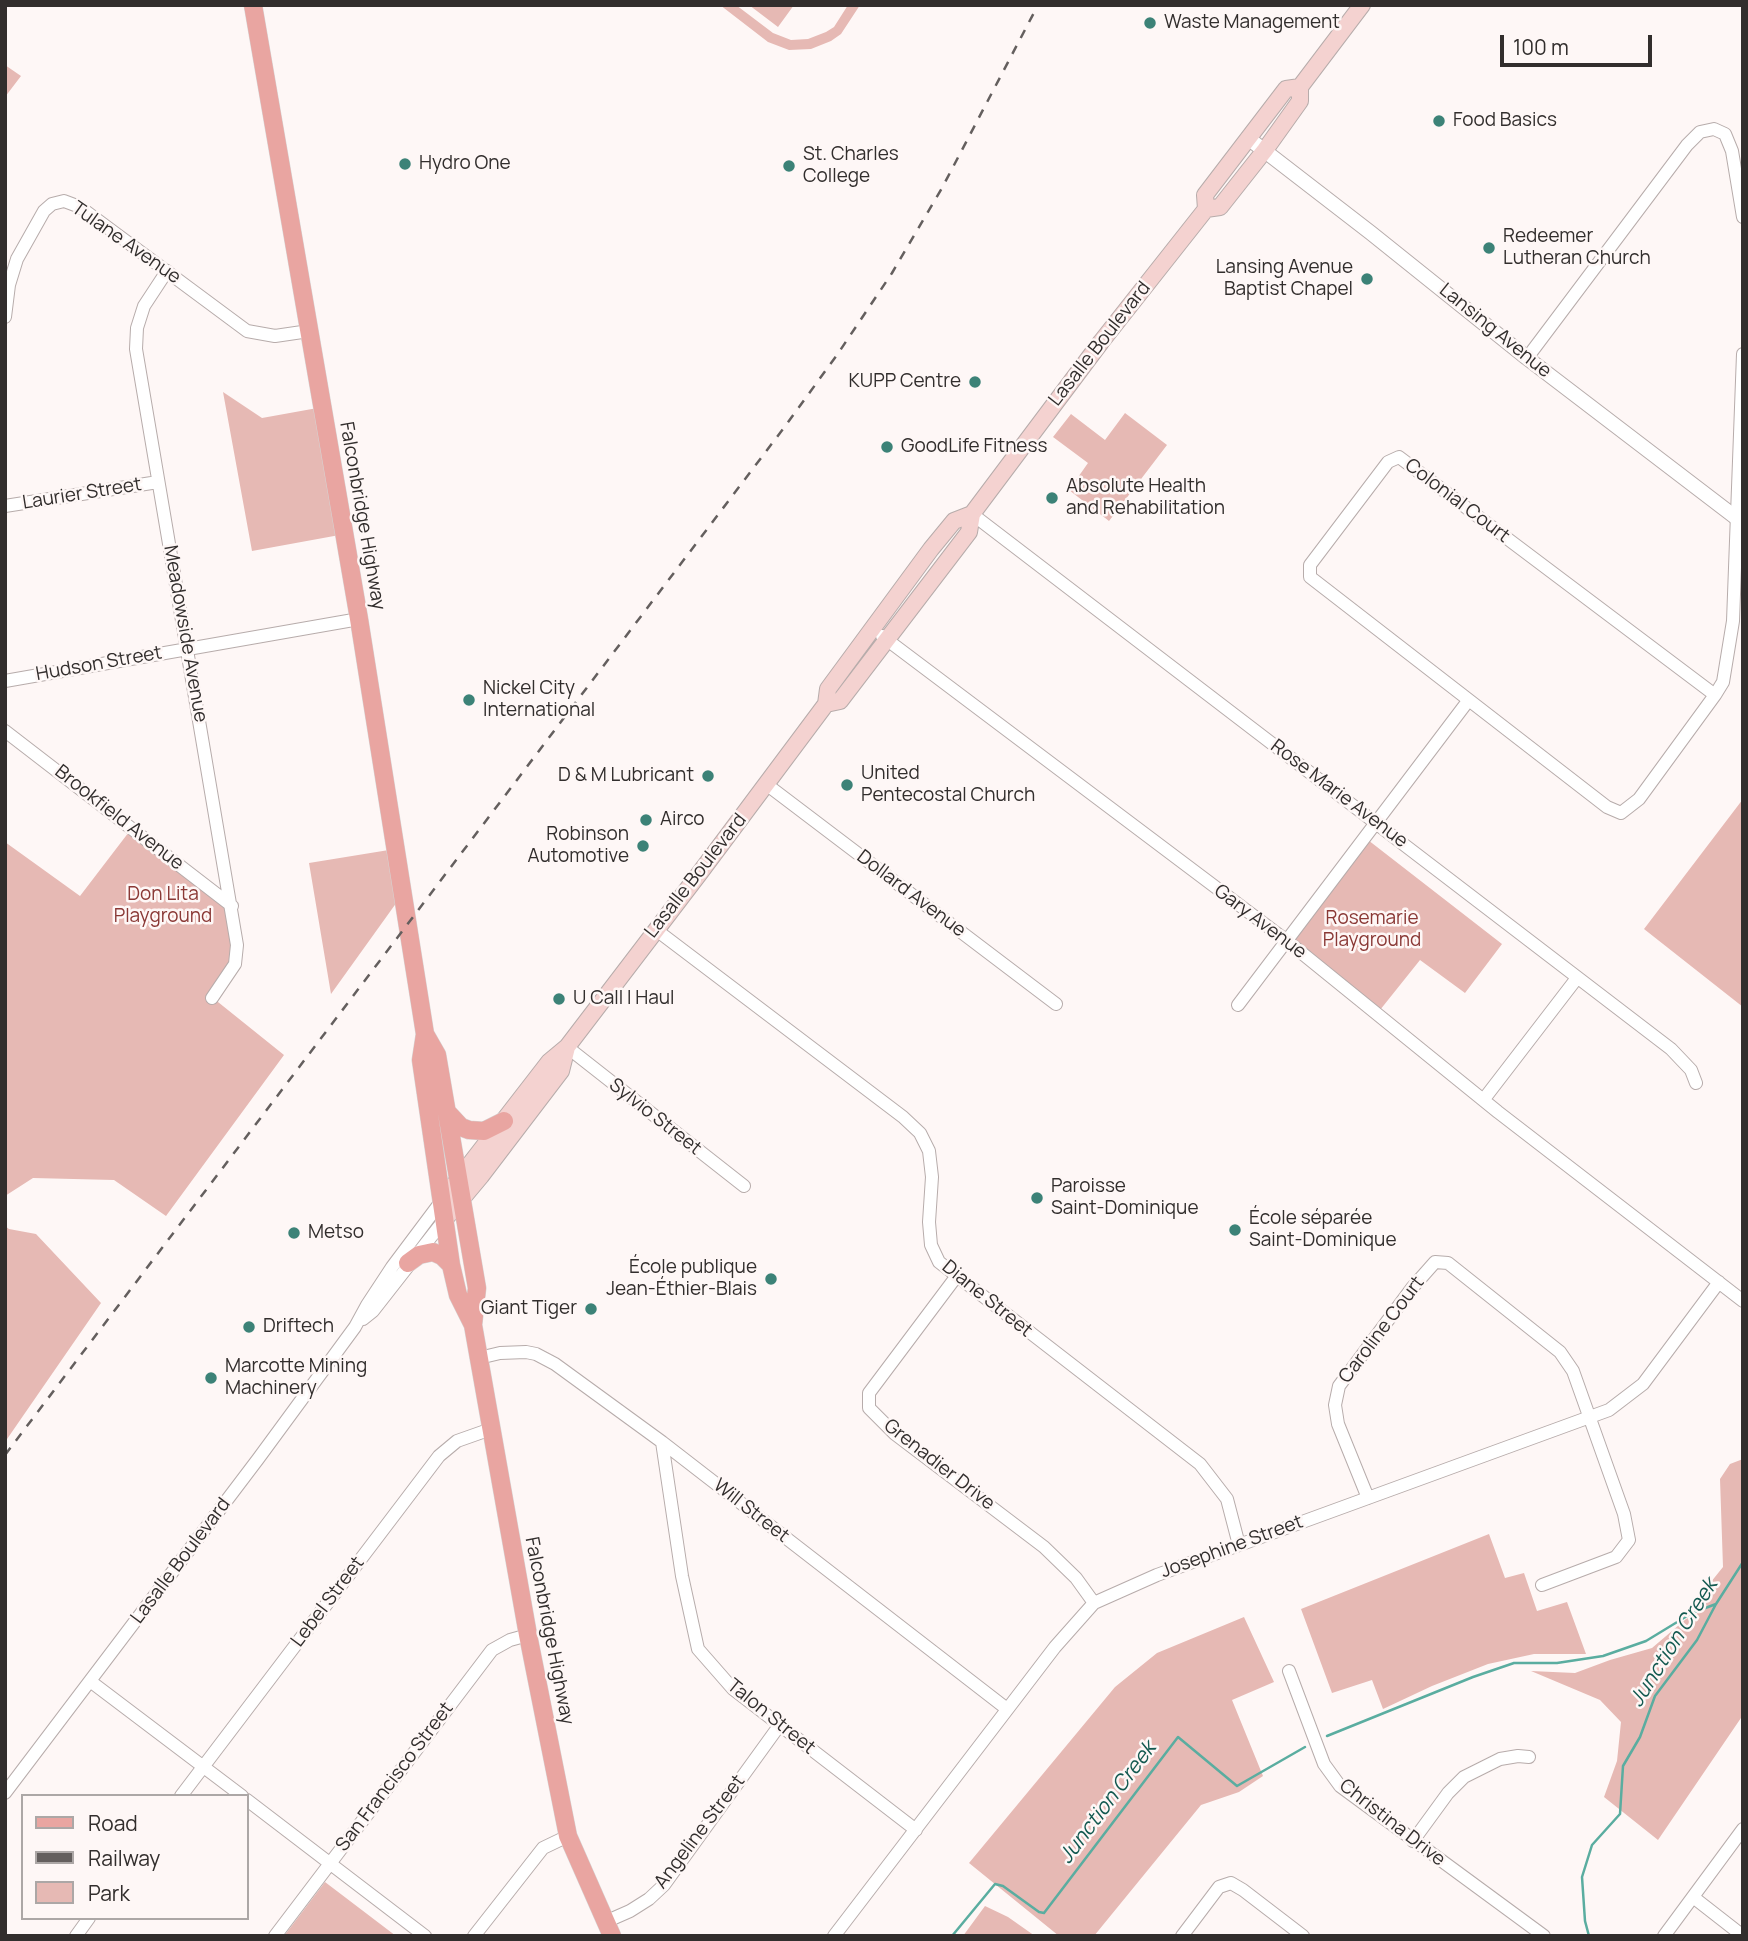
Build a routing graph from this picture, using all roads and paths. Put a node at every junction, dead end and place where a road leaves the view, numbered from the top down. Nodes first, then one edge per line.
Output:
1 (254, 5) edge
2 (1362, 5) edge
3 (1300, 87) junction
4 (1248, 138) junction
5 (1265, 150) junction
6 (1206, 209) junction
7 (1743, 216) edge
8 (167, 271) junction
9 (5, 317) edge
10 (309, 331) junction
11 (1743, 354) edge
12 (1527, 358) junction
13 (158, 482) junction
14 (5, 506) edge
15 (972, 514) junction
16 (1740, 521) edge
17 (359, 619) junction
18 (872, 628) junction
19 (887, 640) junction
20 (188, 649) junction
21 (5, 681) edge
22 (1715, 695) junction
23 (1468, 701) junction
24 (826, 704) junction
25 (5, 731) edge
26 (766, 784) junction
27 (1376, 822) junction
28 (232, 906) junction
29 (655, 929) junction
30 (1287, 942) junction
31 (1577, 978) junction
32 (212, 998) dead end
33 (1056, 1004) dead end
34 (1238, 1006) dead end
35 (425, 1034) junction
36 (566, 1047) junction
37 (1696, 1083) dead end
38 (1484, 1099) junction
39 (447, 1112) junction
40 (505, 1121) junction
41 (458, 1180) junction
42 (744, 1186) dead end
43 (443, 1199) junction
44 (462, 1199) junction
45 (445, 1219) junction
46 (408, 1263) junction
47 (451, 1265) junction
48 (956, 1277) junction
49 (1719, 1282) junction
50 (1743, 1301) edge
51 (472, 1325) junction
52 (355, 1327) junction
53 (479, 1359) junction
54 (1589, 1418) junction
55 (491, 1429) junction
56 (662, 1442) junction
57 (1368, 1498) junction
58 (1239, 1545) junction
59 (1542, 1585) dead end
60 (1094, 1603) junction
61 (528, 1635) junction
62 (1289, 1671) dead end
63 (90, 1681) junction
64 (1007, 1709) junction
65 (779, 1726) junction
66 (1529, 1756) dead end
67 (204, 1766) junction
68 (5, 1793) edge
69 (183, 1794) edge
70 (239, 1794) edge
71 (248, 1801) edge
72 (1743, 1829) edge
73 (916, 1830) junction
74 (568, 1836) junction
75 (1413, 1841) junction
76 (330, 1863) junction
77 (1693, 1897) junction
78 (88, 1920) edge
79 (609, 1929) edge
80 (76, 1936) edge
81 (275, 1936) edge
82 (425, 1936) edge
83 (474, 1936) edge
84 (835, 1936) edge
85 (1182, 1936) edge
86 (1303, 1936) edge
87 (1544, 1936) edge
88 (1664, 1936) edge
89 (1742, 1936) edge

1 - 10 main road, Falconbridge Highway
2 - 3 main road, Lasalle Boulevard
3 - 4 main road, Lasalle Boulevard
3 - 5 main road, Lasalle Boulevard
4 - 5 street, Lansing Avenue
4 - 6 main road, Lasalle Boulevard
5 - 6 main road, Lasalle Boulevard
5 - 12 street, Lansing Avenue
6 - 15 main road, Lasalle Boulevard
7 - 12 street
8 - 9 street, Tulane Avenue
8 - 10 street, Tulane Avenue
8 - 13 street, Meadowside Avenue
10 - 17 main road, Falconbridge Highway
11 - 16 street
12 - 16 street, Lansing Avenue
13 - 14 street, Laurier Street
13 - 20 street, Meadowside Avenue
15 - 18 main road, Lasalle Boulevard
15 - 19 main road, Lasalle Boulevard
15 - 27 street, Rose Marie Avenue
16 - 22 street
17 - 20 street, Hudson Street
17 - 35 main road, Falconbridge Highway
18 - 19 street, Gary Avenue
18 - 24 main road, Lasalle Boulevard
19 - 24 main road, Lasalle Boulevard
19 - 30 street, Gary Avenue
20 - 21 street, Hudson Street
20 - 28 street, Meadowside Avenue
22 - 23 street, Colonial Court
22 - 23 street, Colonial Court
23 - 27 street
24 - 26 main road, Lasalle Boulevard
25 - 28 street, Brookfield Avenue
26 - 29 main road, Lasalle Boulevard
26 - 33 street, Dollard Avenue
27 - 30 street
27 - 31 street, Rose Marie Avenue
28 - 32 street, Meadowside Avenue
29 - 36 main road, Lasalle Boulevard
29 - 48 street, Diane Street
30 - 34 street
30 - 38 street, Gary Avenue
31 - 37 street, Rose Marie Avenue
31 - 38 street
35 - 39 main road, Falconbridge Highway
35 - 43 main road, Falconbridge Highway
36 - 40 main road, Lasalle Boulevard
36 - 42 street, Sylvio Street
36 - 44 main road, Lasalle Boulevard
38 - 49 street, Gary Avenue
39 - 40 main road
39 - 41 main road, Falconbridge Highway
40 - 41 main road, Lasalle Boulevard
41 - 43 main road, Lasalle Boulevard
41 - 44 main road, Falconbridge Highway
43 - 45 main road, Falconbridge Highway
43 - 52 street, Lasalle Boulevard
44 - 45 main road, Lasalle Boulevard
44 - 51 main road, Falconbridge Highway
45 - 46 street, Lasalle Boulevard
45 - 47 main road, Falconbridge Highway
46 - 47 main road
46 - 52 street, Lasalle Boulevard
47 - 51 main road, Falconbridge Highway
48 - 58 street, Diane Street
48 - 60 street, Grenadier Drive
49 - 50 street, Gary Avenue
49 - 54 street, Josephine Street
51 - 53 main road, Falconbridge Highway
52 - 63 street, Lasalle Boulevard
53 - 55 main road, Falconbridge Highway
53 - 56 street, Will Street
54 - 57 street, Josephine Street
54 - 57 street, Caroline Court
54 - 59 street
55 - 61 main road, Falconbridge Highway
55 - 67 street, Lebel Street
56 - 64 street, Will Street
56 - 65 street, Talon Street
57 - 58 street, Josephine Street
58 - 60 street, Josephine Street
60 - 64 street, Josephine Street
61 - 74 main road, Falconbridge Highway
61 - 76 street, San Francisco Street
62 - 75 street, Christina Drive
63 - 67 street
63 - 68 street, Lasalle Boulevard
64 - 73 street, Josephine Street
65 - 73 street, Talon Street
65 - 79 street, Angeline Street
66 - 75 street
67 - 69 street, Lebel Street
67 - 70 street
71 - 76 street
72 - 77 street
73 - 84 street, Josephine Street
74 - 79 main road, Falconbridge Highway
74 - 83 street
75 - 87 street, Christina Drive
76 - 81 street, San Francisco Street
76 - 82 street
77 - 88 street
77 - 89 street
78 - 80 street
85 - 86 street

